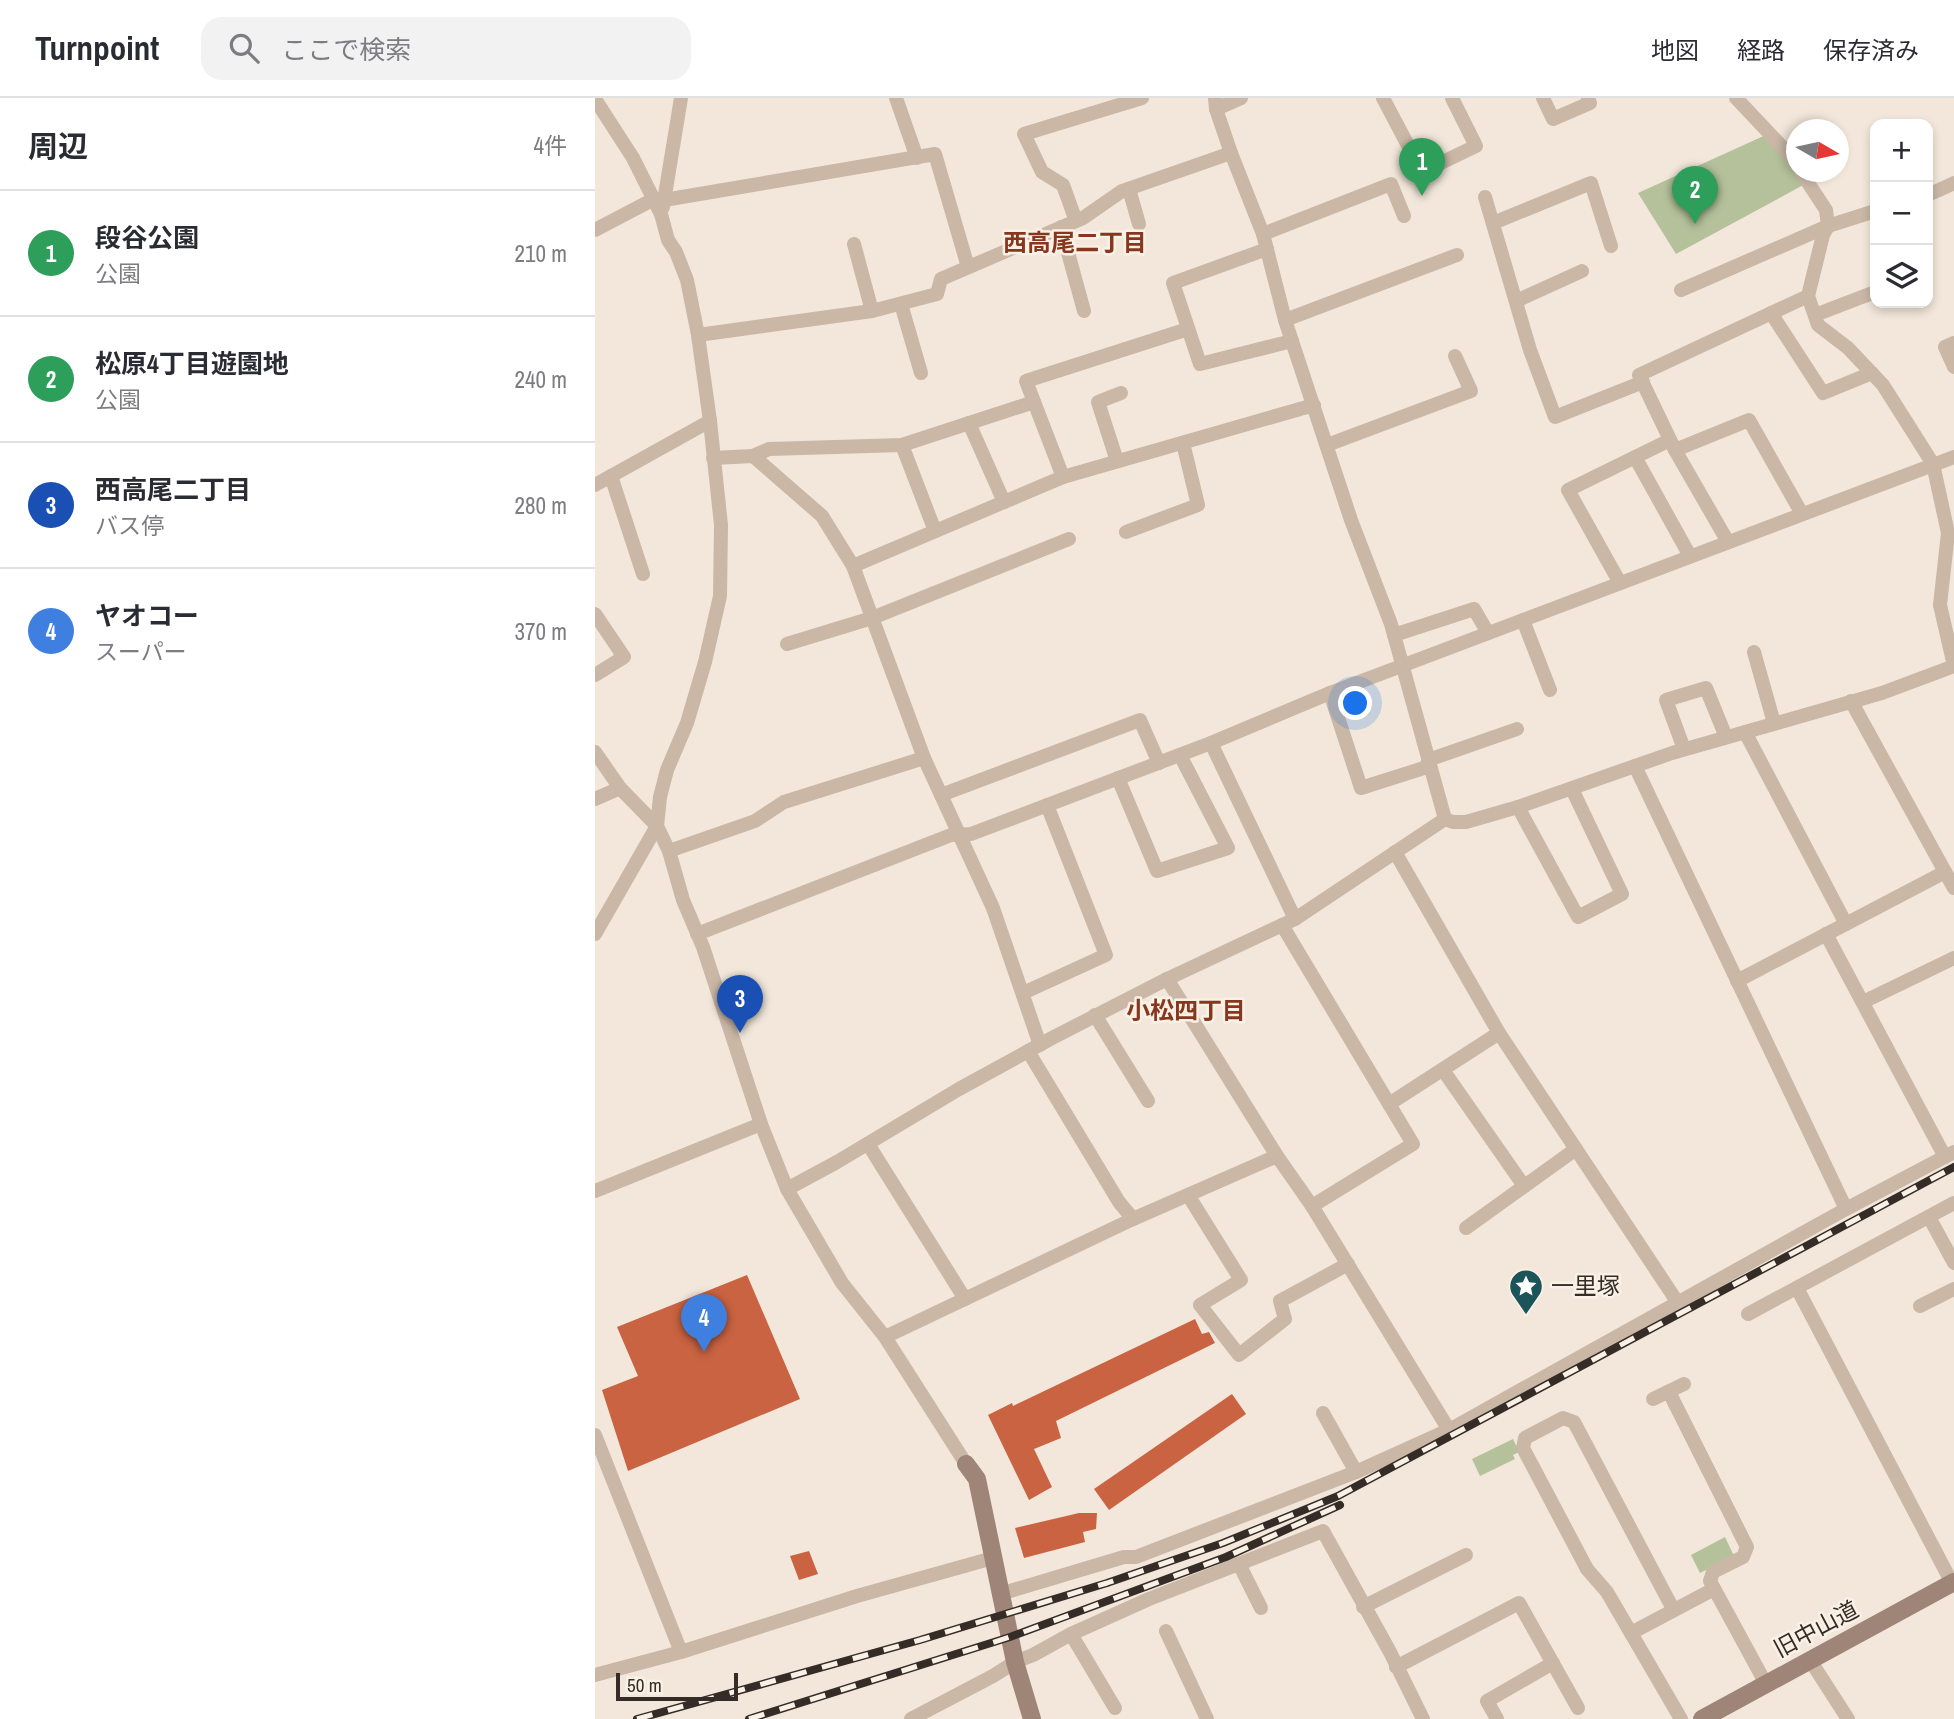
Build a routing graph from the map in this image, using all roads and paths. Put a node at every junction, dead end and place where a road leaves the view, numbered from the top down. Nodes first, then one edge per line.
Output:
1 (681, 98) edge
2 (896, 98) edge
3 (1142, 98) edge
4 (1241, 98) edge
5 (1383, 98) edge
6 (1452, 98) edge
7 (1543, 98) edge
8 (1588, 98) edge
9 (1736, 98) edge
10 (595, 99) edge
11 (1216, 103) edge
12 (1786, 149) edge
13 (1231, 153) junction
14 (917, 158) junction
15 (1808, 182) edge
16 (1954, 183) edge
17 (1129, 189) junction
18 (1933, 193) edge
19 (1485, 197) dead end
20 (660, 204) junction
21 (1870, 213) edge
22 (1404, 216) dead end
23 (1076, 221) junction
24 (1493, 223) junction
25 (1139, 224) dead end
26 (1828, 226) junction
27 (1061, 227) junction
28 (595, 230) edge
29 (1263, 234) junction
30 (854, 244) dead end
31 (1611, 246) dead end
32 (1267, 249) junction
33 (1457, 255) dead end
34 (968, 267) junction
35 (1582, 271) dead end
36 (1681, 290) dead end
37 (1870, 294) edge
38 (1808, 296) junction
39 (1516, 301) junction
40 (901, 304) junction
41 (872, 311) junction
42 (1084, 311) dead end
43 (1771, 313) junction
44 (1815, 315) junction
45 (1285, 320) junction
46 (1188, 329) junction
47 (698, 335) junction
48 (1292, 341) junction
49 (1954, 344) edge
50 (1455, 356) dead end
51 (1954, 367) edge
52 (921, 373) dead end
53 (1872, 373) junction
54 (1643, 382) junction
55 (1121, 393) dead end
56 (1034, 402) junction
57 (1314, 405) junction
58 (710, 421) junction
59 (969, 423) junction
60 (1183, 443) junction
61 (902, 445) junction
62 (1327, 445) junction
63 (1672, 445) junction
64 (753, 456) junction
65 (1635, 457) junction
66 (1954, 457) edge
67 (713, 458) junction
68 (1117, 461) junction
69 (1933, 464) junction
70 (611, 476) junction
71 (1063, 477) junction
72 (595, 485) edge
73 (1004, 502) junction
74 (1802, 514) junction
75 (935, 531) junction
76 (1126, 532) dead end
77 (1069, 539) dead end
78 (1728, 542) junction
79 (1690, 556) junction
80 (853, 566) junction
81 (643, 574) dead end
82 (1620, 583) junction
83 (1947, 602) edge
84 (595, 614) edge
85 (872, 618) junction
86 (1523, 620) junction
87 (1488, 633) junction
88 (1394, 635) junction
89 (787, 644) dead end
90 (1754, 652) dead end
91 (1402, 666) junction
92 (1954, 666) edge
93 (595, 676) edge
94 (1551, 690) dead end
95 (1330, 693) junction
96 (1851, 701) junction
97 (1774, 723) junction
98 (1517, 729) dead end
99 (1745, 732) junction
100 (1726, 737) junction
101 (1211, 743) junction
102 (1684, 749) junction
103 (595, 752) edge
104 (1181, 755) junction
105 (924, 758) junction
106 (1159, 763) junction
107 (1429, 763) junction
108 (1635, 766) junction
109 (1118, 778) junction
110 (620, 788) junction
111 (1572, 789) junction
112 (941, 795) junction
113 (595, 799) edge
114 (1047, 805) junction
115 (1518, 807) junction
116 (1445, 819) junction
117 (657, 826) junction
118 (960, 834) junction
119 (669, 851) junction
120 (1395, 852) junction
121 (1945, 872) junction
122 (1954, 888) edge
123 (1289, 922) junction
124 (1846, 924) junction
125 (697, 933) junction
126 (595, 934) edge
127 (1826, 934) junction
128 (1954, 958) edge
129 (1167, 979) junction
130 (1737, 981) junction
131 (1023, 993) junction
132 (1863, 1002) junction
133 (1095, 1015) junction
134 (1499, 1033) junction
135 (1034, 1048) junction
136 (1443, 1070) junction
137 (1148, 1101) dead end
138 (1389, 1104) junction
139 (761, 1124) junction
140 (868, 1144) junction
141 (1576, 1149) junction
142 (1950, 1154) edge
143 (1277, 1156) junction
144 (1524, 1186) junction
145 (787, 1189) junction
146 (595, 1191) edge
147 (1188, 1195) junction
148 (1954, 1203) edge
149 (1312, 1206) junction
150 (1846, 1209) junction
151 (1929, 1217) junction
152 (1133, 1219) junction
153 (1466, 1228) dead end
154 (1954, 1263) edge
155 (1348, 1264) junction
156 (1797, 1288) junction
157 (1954, 1289) edge
158 (965, 1299) junction
159 (1678, 1303) junction
160 (1920, 1306) dead end
161 (1748, 1314) dead end
162 (885, 1337) junction
163 (1684, 1384) dead end
164 (1669, 1392) junction
165 (1653, 1399) dead end
166 (1323, 1413) dead end
167 (1449, 1430) junction
168 (595, 1435) edge
169 (966, 1464) joint
170 (1356, 1472) junction
171 (1466, 1555) dead end
172 (993, 1558) junction
173 (1239, 1564) junction
174 (1953, 1582) edge
175 (1714, 1589) junction
176 (1000, 1594) junction
177 (1363, 1606) junction
178 (1261, 1608) dead end
179 (1673, 1609) junction
180 (1166, 1631) dead end
181 (1631, 1633) junction
182 (1071, 1634) junction
183 (681, 1651) junction
184 (1810, 1660) junction
185 (1015, 1662) junction
186 (1553, 1663) junction
187 (1396, 1667) junction
188 (595, 1675) edge
189 (1766, 1684) junction
190 (1115, 1708) dead end
191 (1578, 1708) dead end
192 (911, 1719) edge
193 (1032, 1719) edge
194 (1207, 1719) edge
195 (1423, 1719) edge
196 (1497, 1719) edge
197 (1681, 1719) edge
198 (1702, 1719) edge
199 (1848, 1719) edge

1 - 20 street
2 - 14 street
3 - 23 street
4 - 11 street
5 - 6 street
7 - 8 street
9 - 12 street
10 - 20 street
11 - 13 street
13 - 17 street
13 - 29 street
14 - 20 street
14 - 34 street
15 - 26 street
16 - 18 street
17 - 23 street
17 - 25 street
19 - 24 street
20 - 28 street
20 - 47 street
21 - 26 street
22 - 29 street
23 - 27 street
24 - 31 street
24 - 39 street
26 - 36 street
26 - 38 street
27 - 34 street
27 - 42 street
29 - 32 street
30 - 41 street
32 - 45 street
32 - 46 street
33 - 45 street
34 - 40 street
35 - 39 street
37 - 44 street
38 - 43 street
38 - 44 street
39 - 54 street
40 - 41 street
40 - 52 street
41 - 47 street
43 - 53 street
43 - 54 street
44 - 53 street
45 - 48 street
46 - 48 street
46 - 56 street
47 - 58 street
48 - 57 street
49 - 51 street
50 - 62 street
53 - 69 street
54 - 63 street
55 - 68 street
56 - 59 street
56 - 71 street
57 - 60 street
57 - 62 street
58 - 67 street
58 - 70 street
59 - 61 street
59 - 73 street
60 - 68 street
60 - 76 street
61 - 64 street
61 - 75 street
62 - 88 street
63 - 65 street
63 - 74 street
63 - 78 street
64 - 67 street
64 - 80 street
65 - 79 street
65 - 82 street
66 - 69 street
67 - 117 street
68 - 71 street
69 - 74 street
69 - 83 street
70 - 72 street
70 - 81 street
71 - 73 street
73 - 75 street
74 - 78 street
75 - 80 street
77 - 85 street
78 - 79 street
79 - 82 street
80 - 85 street
82 - 86 street
83 - 92 street
84 - 93 street
85 - 89 street
85 - 105 street
86 - 87 street
86 - 94 street
87 - 88 street
87 - 91 street
88 - 91 street
90 - 97 street
91 - 95 street
91 - 107 street
92 - 96 street
95 - 101 street
95 - 107 street
96 - 97 street
96 - 121 street
97 - 99 street
98 - 107 street
99 - 100 street
99 - 124 street
100 - 102 street
100 - 102 street
101 - 104 street
101 - 123 street
102 - 108 street
103 - 110 street
104 - 106 street
104 - 109 street
105 - 112 street
105 - 119 street
106 - 109 street
106 - 112 street
107 - 116 street
108 - 111 street
108 - 130 street
109 - 114 street
110 - 113 street
110 - 117 street
111 - 115 street
111 - 115 street
112 - 118 street
114 - 118 street
114 - 131 street
115 - 116 street
116 - 120 street
117 - 119 street
117 - 126 street
118 - 125 street
118 - 131 street
119 - 125 street
120 - 123 street
120 - 134 street
121 - 122 street
121 - 124 street
123 - 129 street
123 - 138 street
124 - 127 street
125 - 139 street
127 - 130 street
127 - 132 street
128 - 132 street
129 - 133 street
129 - 143 street
130 - 150 street
131 - 135 street
132 - 142 street
133 - 135 street
133 - 137 street
134 - 136 street
134 - 141 street
135 - 140 street
135 - 152 street
136 - 138 street
136 - 144 street
138 - 149 street
139 - 145 street
139 - 146 street
140 - 145 street
140 - 158 street
141 - 144 street
141 - 159 street
142 - 150 street
143 - 147 street
143 - 149 street
144 - 153 street
145 - 162 street
147 - 152 street
147 - 155 street
148 - 151 street
149 - 155 street
150 - 159 street
151 - 154 street
151 - 156 street
152 - 158 street
155 - 167 street
156 - 161 street
156 - 174 street
157 - 160 street
158 - 162 street
159 - 167 street
162 - 169 street
163 - 164 street
164 - 165 street
164 - 175 street
166 - 170 street
167 - 170 street
168 - 183 street
169 - 172 main road
170 - 176 street
171 - 177 street
172 - 176 main road
172 - 183 street
173 - 177 street
173 - 178 street
173 - 182 street
174 - 184 main road, 旧中山道
175 - 179 street
175 - 189 street
176 - 185 main road
177 - 187 street
179 - 181 street
179 - 181 street
180 - 194 street
181 - 197 street
182 - 185 street
182 - 190 street
183 - 188 street
184 - 189 main road, 旧中山道
184 - 199 street
185 - 192 street
185 - 193 main road
186 - 187 street
186 - 191 street
186 - 196 street
187 - 195 street
189 - 198 main road, 旧中山道

